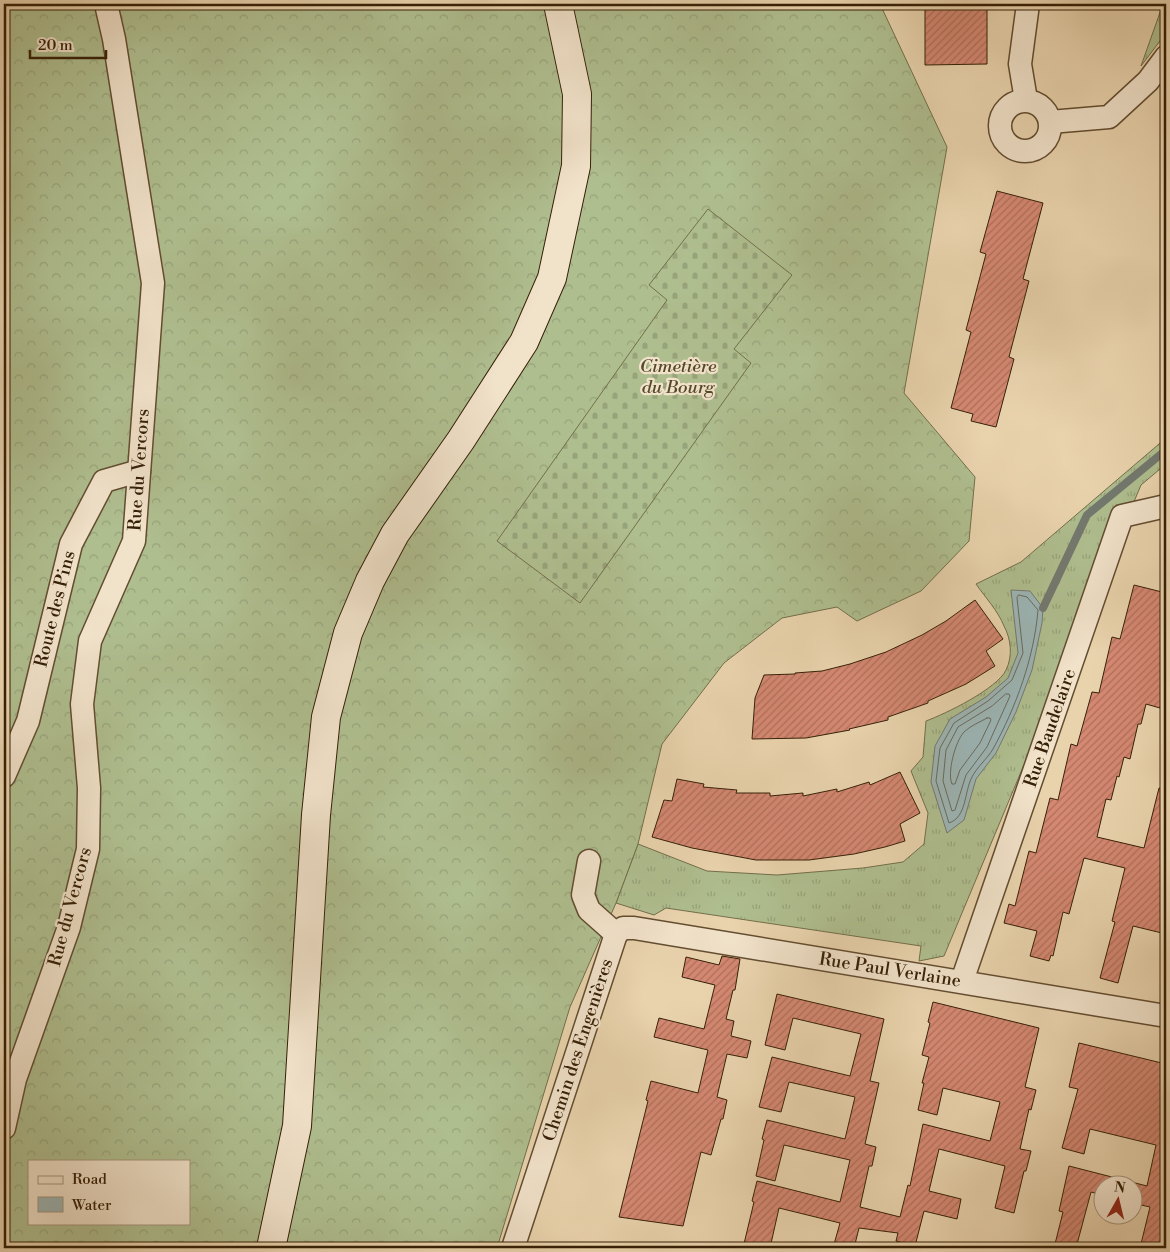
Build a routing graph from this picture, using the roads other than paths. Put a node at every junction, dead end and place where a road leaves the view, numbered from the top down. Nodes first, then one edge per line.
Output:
1 (106, 4) edge
2 (558, 4) edge
3 (1028, 4) edge
4 (1166, 57) edge
5 (1026, 100) junction
6 (1050, 122) junction
7 (139, 471) junction
8 (1166, 506) edge
9 (4, 776) edge
10 (590, 862) dead end
11 (616, 934) junction
12 (962, 982) junction
13 (1166, 1016) edge
14 (4, 1128) edge
15 (271, 1248) edge
16 (513, 1248) edge

1 - 7 street, Rue du Vercors
2 - 15 main road
3 - 5 street
4 - 6 street
5 - 6 street
5 - 6 street
7 - 9 street, Route des Pins
7 - 14 street, Rue du Vercors
8 - 12 street, Rue Baudelaire
10 - 11 street
11 - 12 street, Rue Paul Verlaine
11 - 16 street, Chemin des Engenières
12 - 13 street, Rue Paul Verlaine

